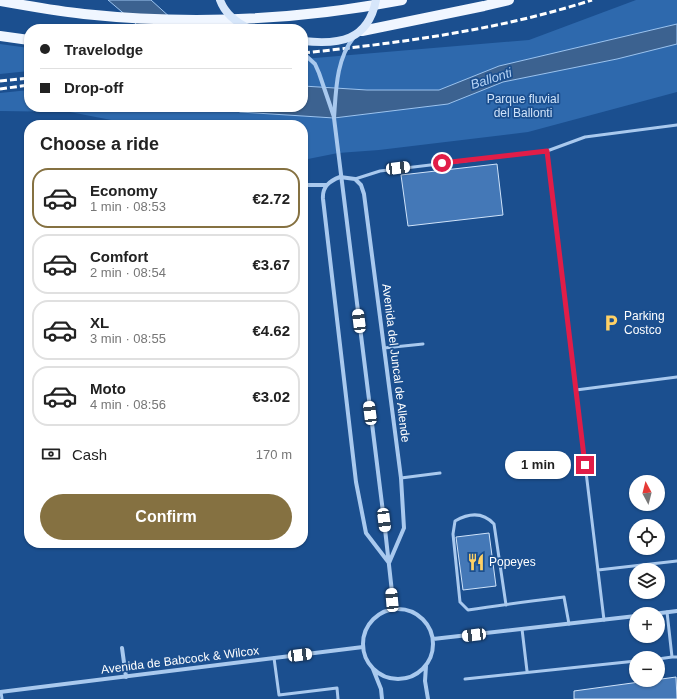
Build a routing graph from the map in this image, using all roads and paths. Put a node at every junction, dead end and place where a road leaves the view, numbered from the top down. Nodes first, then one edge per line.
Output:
1 (220, 0) edge
2 (376, 0) edge
3 (402, 0) edge
4 (508, 0) edge
5 (0, 1) edge
6 (241, 24) edge
7 (359, 33) junction
8 (0, 36) edge
9 (24, 39) edge
10 (308, 41) edge
11 (308, 58) edge
12 (334, 118) junction
13 (677, 125) edge
14 (547, 151) junction
15 (355, 179) junction
16 (308, 185) edge
17 (327, 185) junction
18 (423, 344) dead end
19 (384, 348) junction
20 (677, 377) edge
21 (576, 390) junction
22 (440, 473) dead end
23 (401, 478) junction
24 (677, 561) edge
25 (389, 563) junction
26 (598, 570) junction
27 (506, 605) junction
28 (394, 610) junction
29 (677, 611) edge
30 (667, 612) joint
31 (629, 617) edge
32 (604, 620) junction
33 (569, 624) junction
34 (522, 629) junction
35 (433, 639) junction
36 (363, 647) junction
37 (122, 648) dead end
38 (672, 657) junction
39 (677, 657) edge
40 (274, 658) junction
41 (665, 658) edge
42 (629, 662) edge
43 (426, 666) junction
44 (372, 669) junction
45 (528, 671) junction
46 (126, 677) junction
47 (465, 679) dead end
48 (0, 692) edge
49 (2, 699) edge
50 (338, 699) edge
51 (382, 699) edge
52 (428, 699) edge

1 - 6 street, bridge
2 - 7 street, bridge
3 - 5 main road
4 - 7 main road
7 - 10 street, bridge
7 - 12 street, bridge
8 - 9 main road
11 - 12 street
12 - 25 street, Avenida del Juncal de Allende, bridge
13 - 14 lane
14 - 15 lane
14 - 21 lane
15 - 17 street
15 - 19 street, Avenida del Juncal de Allende
16 - 17 street
17 - 25 street
18 - 19 lane
19 - 23 street, Avenida del Juncal de Allende
20 - 21 lane
21 - 26 lane
22 - 23 lane
23 - 25 street, Avenida del Juncal de Allende
24 - 26 lane
25 - 28 street, Avenida del Juncal de Allende
26 - 32 lane
27 - 27 lane
27 - 33 lane
28 - 35 street
28 - 36 street
29 - 30 street
30 - 38 lane
31 - 32 street
32 - 33 street
33 - 34 street
34 - 35 street
34 - 45 lane
35 - 43 street
36 - 40 street, Avenida de Babcock & Wilcox
36 - 44 street
37 - 46 street
38 - 39 lane
38 - 41 lane
40 - 46 street, Avenida de Babcock & Wilcox
40 - 50 lane
42 - 45 lane
43 - 44 street
43 - 52 street
44 - 51 street
45 - 47 lane
46 - 48 street, Avenida de Babcock & Wilcox
48 - 49 lane

